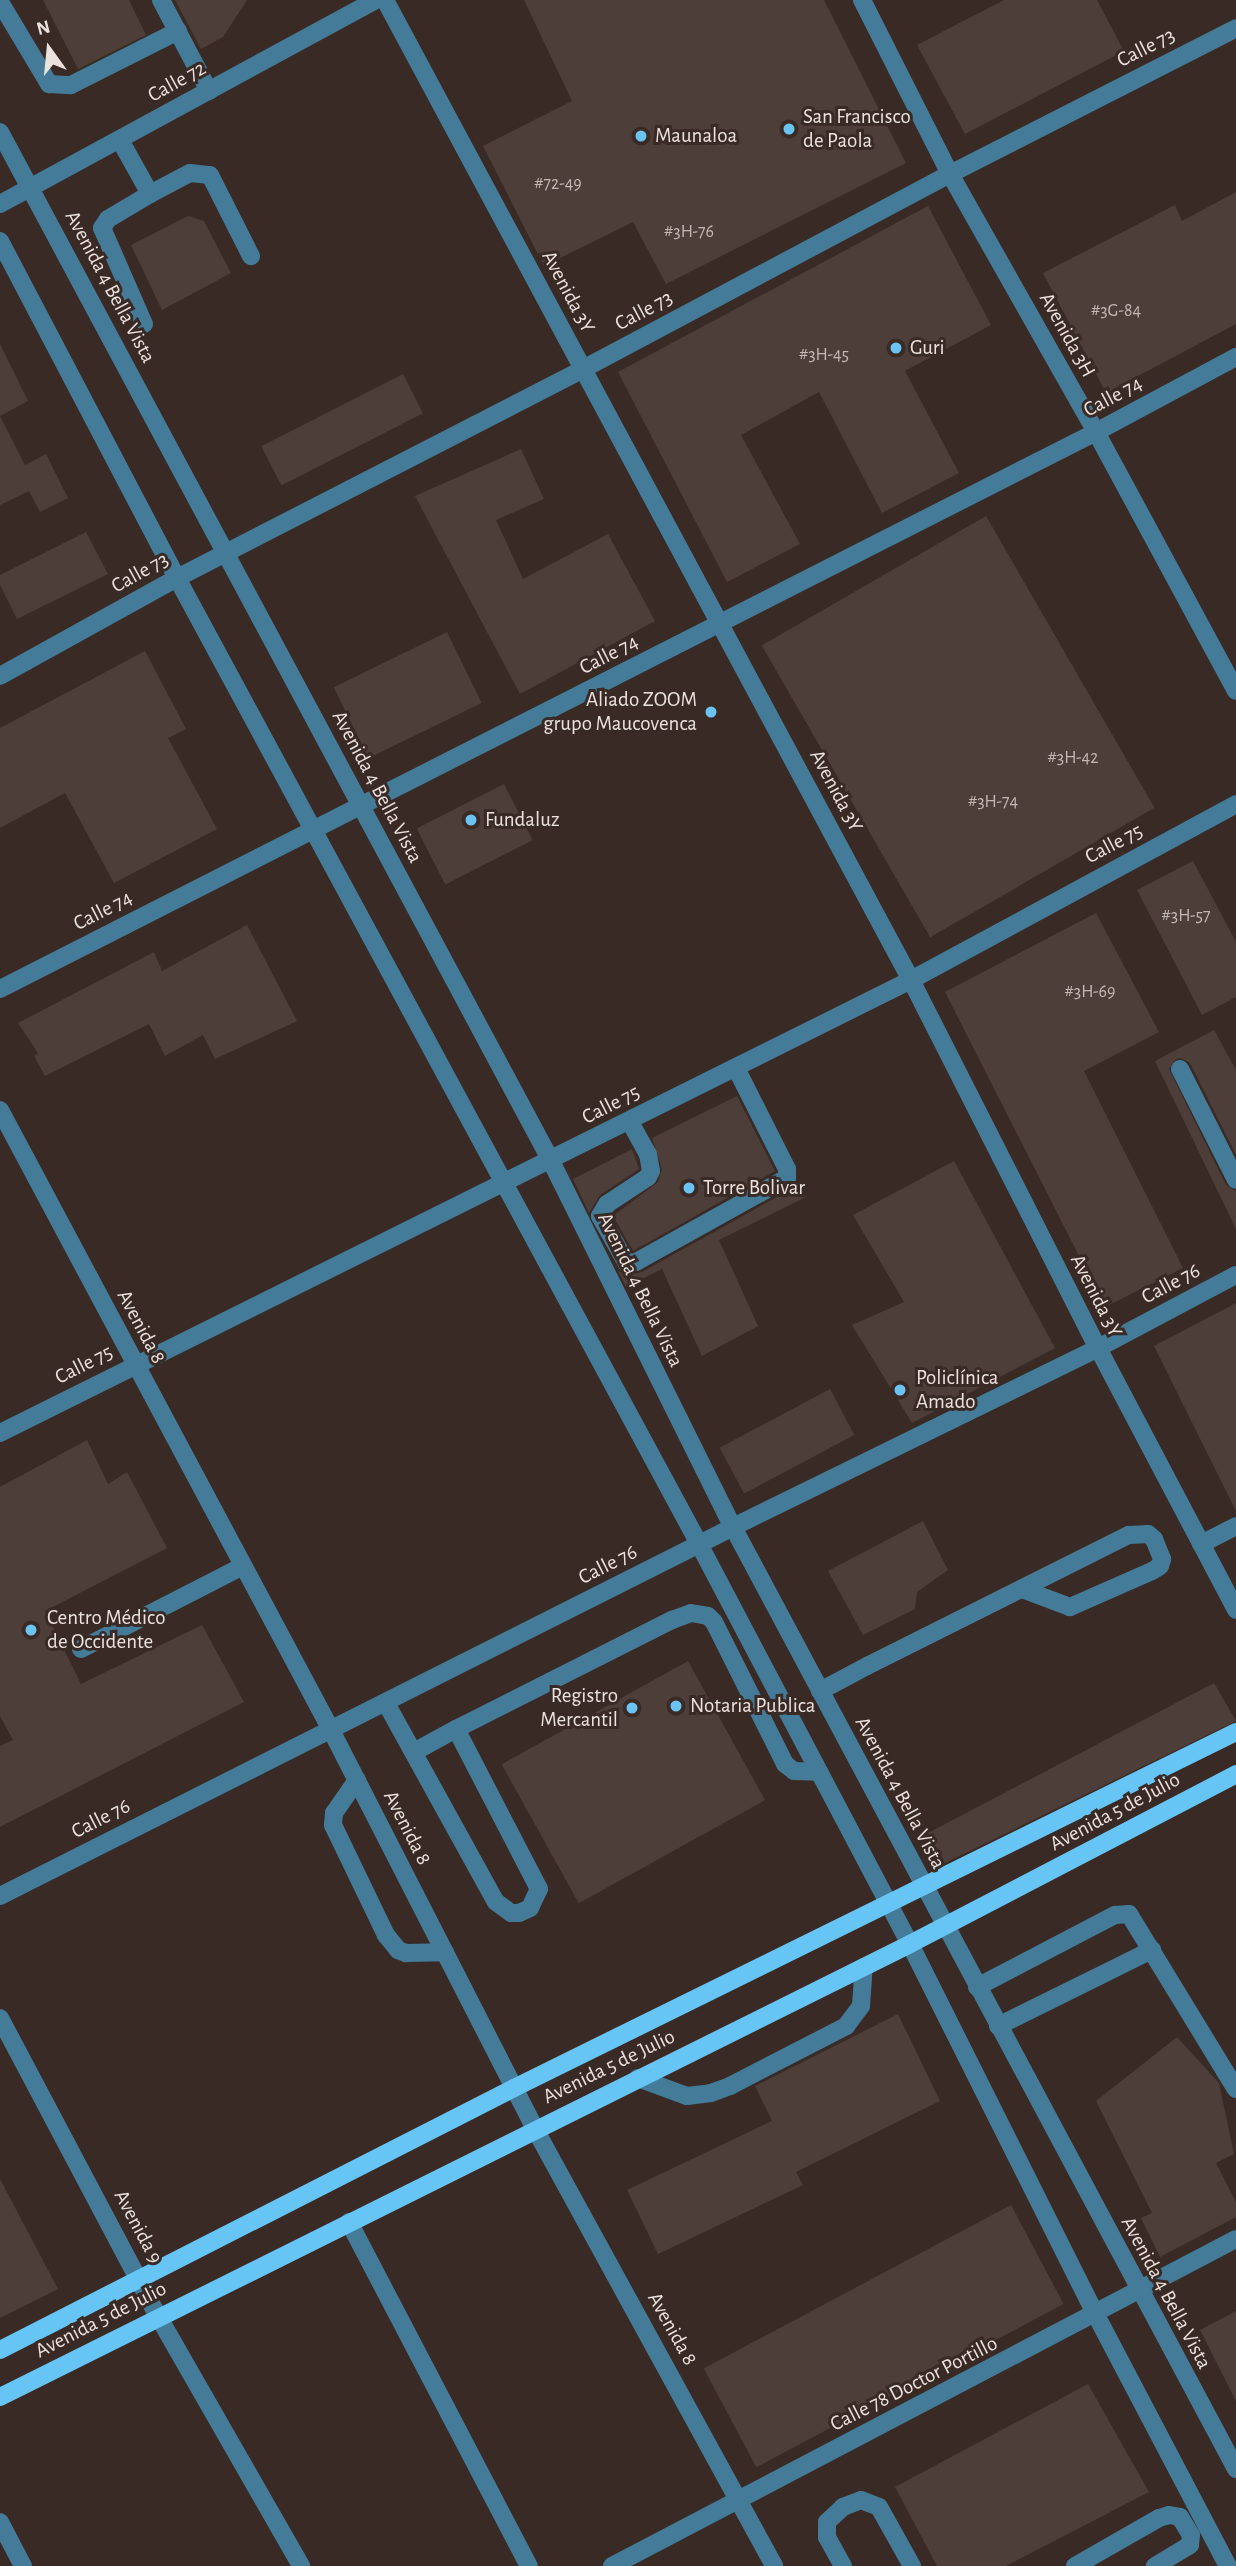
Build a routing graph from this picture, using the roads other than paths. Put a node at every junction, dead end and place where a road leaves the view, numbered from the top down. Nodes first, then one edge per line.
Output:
1 (161, 0) edge
2 (376, 0) edge
3 (385, 0) edge
4 (862, 0) edge
5 (0, 2) edge
6 (1236, 28) edge
7 (178, 31) junction
8 (209, 91) junction
9 (0, 132) edge
10 (120, 140) junction
11 (950, 174) junction
12 (31, 188) junction
13 (150, 194) junction
14 (0, 204) edge
15 (0, 241) edge
16 (251, 256) dead end
17 (144, 324) dead end
18 (1236, 357) edge
19 (583, 369) junction
20 (1096, 432) junction
21 (227, 555) junction
22 (177, 578) junction
23 (720, 624) junction
24 (0, 676) edge
25 (1236, 691) edge
26 (1236, 804) edge
27 (361, 806) junction
28 (312, 829) junction
29 (911, 980) junction
30 (0, 989) edge
31 (736, 1068) junction
32 (1180, 1069) dead end
33 (0, 1110) edge
34 (630, 1122) junction
35 (551, 1161) junction
36 (1236, 1180) edge
37 (503, 1185) junction
38 (1236, 1275) edge
39 (1098, 1348) junction
40 (135, 1364) junction
41 (0, 1433) edge
42 (1236, 1526) edge
43 (733, 1527) junction
44 (699, 1544) junction
45 (1201, 1544) junction
46 (243, 1566) junction
47 (1022, 1589) junction
48 (1236, 1610) edge
49 (81, 1649) dead end
50 (820, 1691) junction
51 (386, 1703) junction
52 (456, 1729) junction
53 (331, 1730) junction
54 (1236, 1732) edge
55 (414, 1752) junction
56 (819, 1772) junction
57 (1236, 1774) edge
58 (357, 1780) junction
59 (924, 1885) junction
60 (0, 1896) edge
61 (887, 1905) junction
62 (945, 1926) junction
63 (910, 1944) junction
64 (1152, 1950) junction
65 (445, 1952) junction
66 (864, 1967) junction
67 (977, 1987) junction
68 (0, 2018) edge
69 (998, 2026) junction
70 (638, 2078) junction
71 (514, 2088) junction
72 (1236, 2090) edge
73 (535, 2129) junction
74 (349, 2222) junction
75 (1236, 2239) edge
76 (139, 2279) junction
77 (1139, 2293) junction
78 (1096, 2315) junction
79 (159, 2316) junction
80 (0, 2350) edge
81 (0, 2397) edge
82 (1236, 2469) edge
83 (740, 2500) junction
84 (0, 2522) edge
85 (23, 2566) edge
86 (301, 2566) edge
87 (529, 2566) edge
88 (612, 2566) edge
89 (774, 2566) edge
90 (843, 2566) edge
91 (912, 2566) edge
92 (1075, 2566) edge
93 (1155, 2566) edge
94 (1228, 2566) edge

1 - 7 street
2 - 8 street, Calle 72
3 - 19 street, Avenida 3Y
4 - 11 street, Avenida 3H
5 - 7 street
6 - 11 street, Calle 73
7 - 8 street
8 - 10 street, Calle 72
9 - 12 street, Avenida 4 Bella Vista
10 - 12 street, Calle 72
10 - 13 street
11 - 19 street, Calle 73
11 - 20 street, Avenida 3H
12 - 14 street, Calle 72
12 - 21 street, Avenida 4 Bella Vista
13 - 16 street
13 - 17 street
15 - 22 street
18 - 20 street, Calle 74
19 - 21 street, Calle 73
19 - 23 street, Avenida 3Y
20 - 23 street, Calle 74
20 - 25 street, Avenida 3H
21 - 22 street, Calle 73
21 - 27 street, Avenida 4 Bella Vista
22 - 24 street, Calle 73
22 - 28 street
23 - 27 street, Calle 74
23 - 29 street, Avenida 3Y
26 - 29 street, Calle 75
27 - 28 street, Calle 74
27 - 35 street, Avenida 4 Bella Vista
28 - 30 street, Calle 74
28 - 37 street
29 - 31 street, Calle 75
29 - 39 street, Avenida 3Y
31 - 34 street, Calle 75
31 - 34 street
32 - 36 street
33 - 40 street, Avenida 8
34 - 35 street, Calle 75
35 - 37 street, Calle 75
35 - 43 street, Avenida 4 Bella Vista
37 - 40 street, Calle 75
37 - 44 street
38 - 39 street, Calle 76
39 - 43 street, Calle 76
39 - 45 street, Avenida 3Y
40 - 41 street, Calle 75
40 - 46 street, Avenida 8
42 - 45 street
43 - 44 street, Calle 76
43 - 50 street, Avenida 4 Bella Vista
44 - 51 street, Calle 76
44 - 56 street
45 - 48 street, Avenida 3Y
46 - 49 street
46 - 53 street, Avenida 8
47 - 47 street
47 - 50 street
50 - 59 street, Avenida 4 Bella Vista
51 - 53 street, Calle 76
51 - 55 street
52 - 55 street
52 - 55 street
52 - 56 street
53 - 58 street, Avenida 8
53 - 60 street, Calle 76
54 - 59 main road, Avenida 5 de Julio
56 - 61 street
57 - 62 main road, Avenida 5 de Julio
58 - 65 street, Avenida 8
58 - 65 street
59 - 61 main road, Avenida 5 de Julio
59 - 62 street, Avenida 4 Bella Vista
61 - 63 street
61 - 71 main road, Avenida 5 de Julio
62 - 63 main road, Avenida 5 de Julio
62 - 67 street, Avenida 4 Bella Vista
63 - 66 main road, Avenida 5 de Julio
63 - 78 street
64 - 67 street
64 - 69 street
64 - 72 street
65 - 71 street, Avenida 8
66 - 70 main road, Avenida 5 de Julio
66 - 70 street
67 - 69 street, Avenida 4 Bella Vista
68 - 76 street, Avenida 9
69 - 77 street, Avenida 4 Bella Vista
70 - 73 main road, Avenida 5 de Julio
71 - 73 street, Avenida 8
71 - 76 main road, Avenida 5 de Julio
73 - 74 main road, Avenida 5 de Julio
73 - 83 street, Avenida 8
74 - 79 main road, Avenida 5 de Julio
74 - 87 street
75 - 77 street, Calle 78 Doctor Portillo
76 - 79 street, Avenida 9
76 - 80 main road, Avenida 5 de Julio
77 - 78 street, Calle 78 Doctor Portillo
77 - 82 street, Avenida 4 Bella Vista
78 - 83 street, Calle 78 Doctor Portillo
78 - 94 street
79 - 81 main road, Avenida 5 de Julio
79 - 86 street, Avenida 9
83 - 88 street, Calle 78 Doctor Portillo
83 - 89 street, Avenida 8
84 - 85 street
90 - 91 street
92 - 93 street

